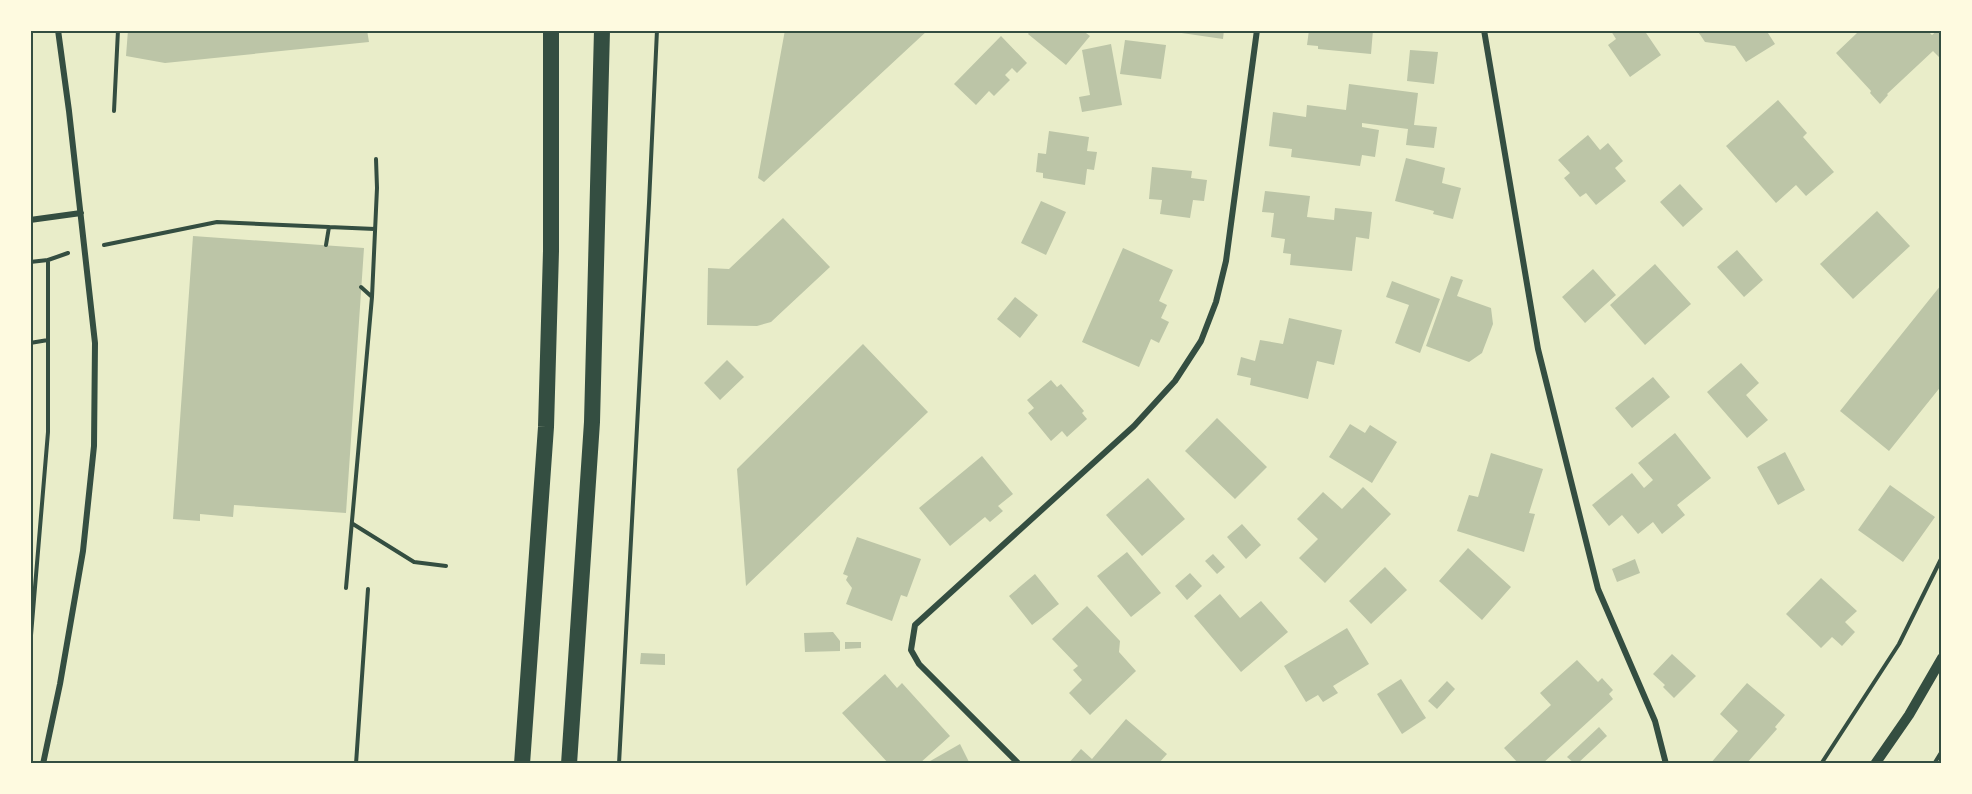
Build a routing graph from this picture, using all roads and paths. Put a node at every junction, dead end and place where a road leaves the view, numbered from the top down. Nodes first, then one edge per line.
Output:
1 (58, 30) edge
2 (118, 30) edge
3 (551, 30) edge
4 (602, 30) edge
5 (657, 30) edge
6 (1257, 30) edge
7 (1484, 30) edge
8 (114, 111) dead end
9 (376, 159) dead end
10 (81, 213) junction
11 (30, 220) edge
12 (329, 227) junction
13 (375, 229) junction
14 (104, 245) dead end
15 (326, 245) dead end
16 (68, 253) dead end
17 (48, 260) junction
18 (30, 262) edge
19 (362, 288) dead end
20 (372, 297) junction
21 (48, 340) junction
22 (30, 342) edge
23 (353, 524) junction
24 (1942, 557) edge
25 (446, 566) dead end
26 (346, 588) dead end
27 (368, 590) dead end
28 (30, 647) edge
29 (1942, 658) edge
30 (1942, 751) edge
31 (43, 764) edge
32 (356, 764) edge
33 (522, 764) edge
34 (569, 764) edge
35 (619, 764) edge
36 (1019, 764) edge
37 (1666, 764) edge
38 (1821, 764) edge
39 (1875, 764) edge
40 (1934, 764) edge

1 - 10 street
2 - 8 path
3 - 33 highway
4 - 34 highway
5 - 35 path
6 - 36 street
7 - 37 street
9 - 13 path
10 - 11 street
10 - 31 street
12 - 13 path
12 - 14 path
12 - 15 path
13 - 20 path
16 - 17 path
17 - 18 path
17 - 21 path
19 - 20 path
20 - 23 path
21 - 22 path
21 - 28 path
23 - 25 path
23 - 26 path
24 - 38 path
27 - 32 path
29 - 39 street
30 - 40 path

